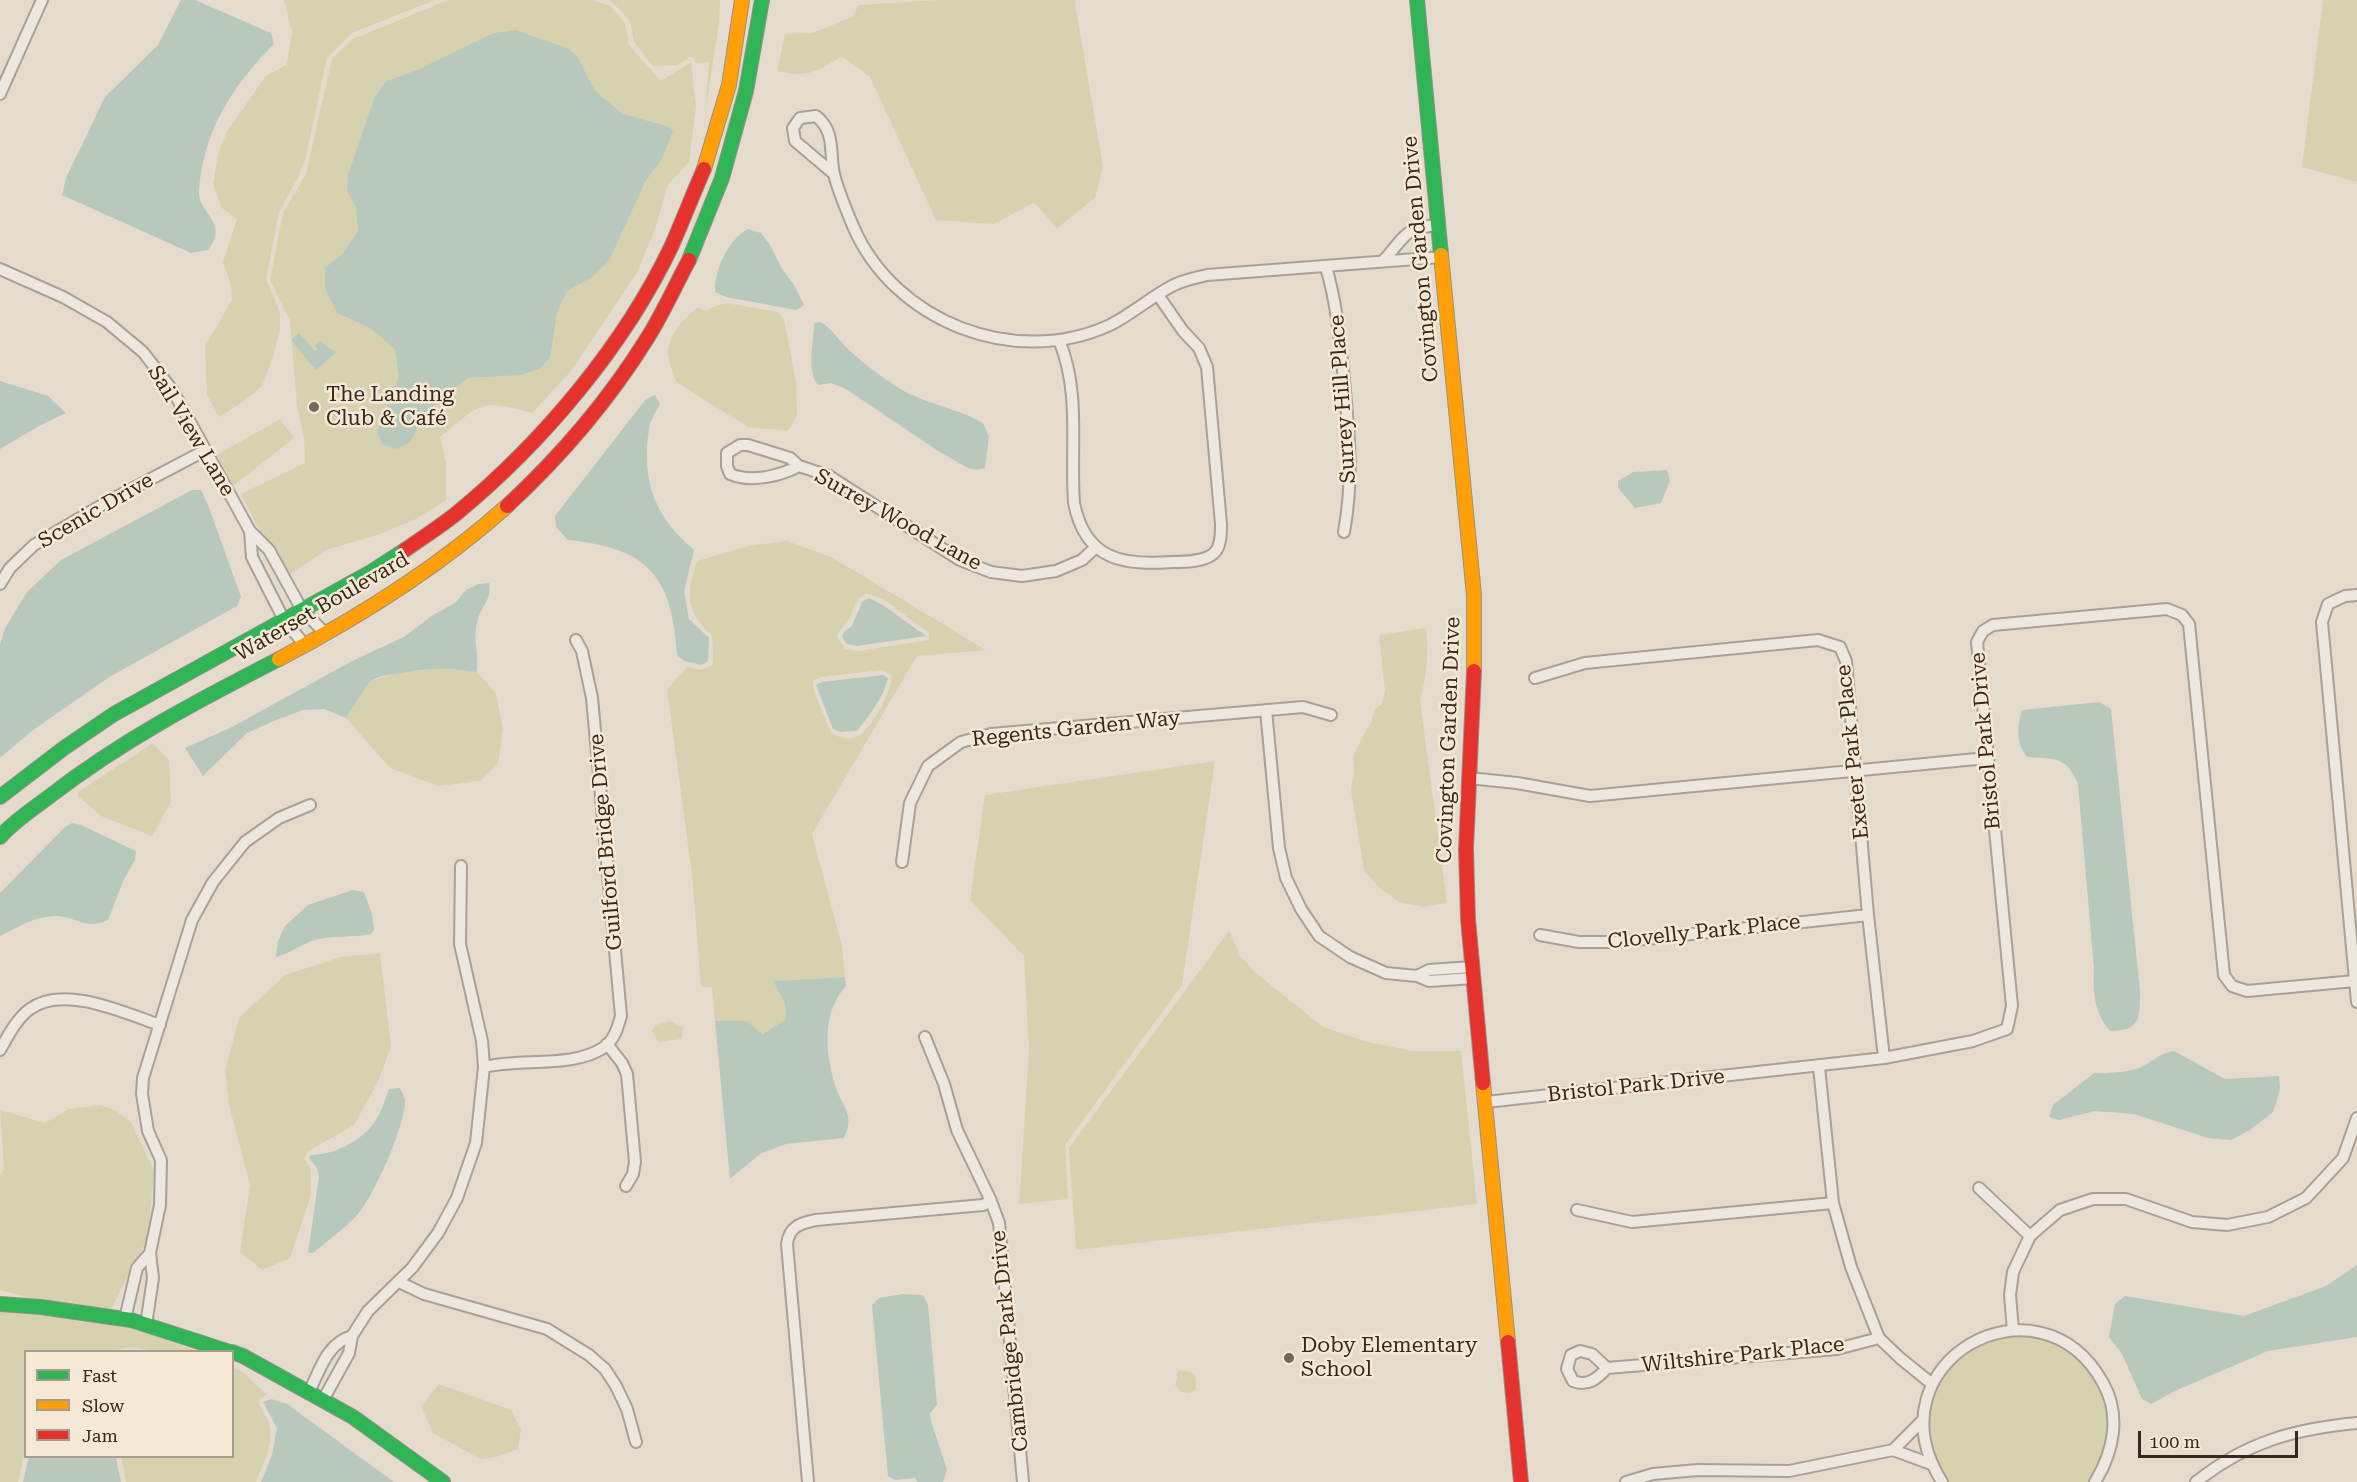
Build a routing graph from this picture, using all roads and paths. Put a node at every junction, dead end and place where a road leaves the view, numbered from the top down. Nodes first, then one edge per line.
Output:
1 (42, 0) edge
2 (742, 0) edge
3 (762, 0) edge
4 (1417, 0) edge
5 (0, 94) edge
6 (834, 174) junction
7 (1438, 225) junction
8 (1442, 257) junction
9 (1384, 260) junction
10 (1326, 267) junction
11 (0, 269) edge
12 (1158, 296) junction
13 (1059, 340) junction
14 (204, 451) junction
15 (800, 466) junction
16 (250, 531) junction
17 (1344, 532) dead end
18 (1096, 547) junction
19 (0, 584) edge
20 (2357, 595) edge
21 (302, 610) junction
22 (284, 620) junction
23 (325, 633) junction
24 (576, 640) dead end
25 (304, 644) junction
26 (1535, 678) dead end
27 (1266, 710) junction
28 (1331, 715) dead end
29 (1987, 759) junction
30 (1856, 771) junction
31 (1469, 778) junction
32 (0, 797) edge
33 (310, 805) dead end
34 (0, 837) edge
35 (902, 862) dead end
36 (461, 866) dead end
37 (1868, 915) junction
38 (1540, 935) dead end
39 (1473, 972) junction
40 (2355, 981) junction
41 (2357, 1002) edge
42 (160, 1025) junction
43 (925, 1037) dead end
44 (607, 1044) junction
45 (0, 1050) edge
46 (1884, 1058) junction
47 (484, 1067) junction
48 (1819, 1067) junction
49 (1486, 1102) junction
50 (2357, 1118) edge
51 (626, 1186) dead end
52 (1979, 1188) dead end
53 (992, 1201) junction
54 (1833, 1203) junction
55 (1577, 1210) dead end
56 (2030, 1236) junction
57 (150, 1254) junction
58 (399, 1282) junction
59 (0, 1296) edge
60 (0, 1304) edge
61 (41, 1307) junction
62 (125, 1319) junction
63 (146, 1325) junction
64 (2013, 1330) junction
65 (352, 1336) junction
66 (1879, 1338) junction
67 (225, 1350) edge
68 (234, 1353) edge
69 (1607, 1368) dead end
70 (1932, 1384) junction
71 (309, 1392) junction
72 (323, 1400) junction
73 (1923, 1420) junction
74 (2357, 1423) edge
75 (636, 1442) dead end
76 (1893, 1450) junction
77 (1931, 1464) junction
78 (443, 1482) edge
79 (808, 1482) edge
80 (1023, 1482) edge
81 (1521, 1482) edge
82 (1626, 1482) edge
83 (1942, 1482) edge
84 (2096, 1482) edge
85 (2196, 1482) edge

1 - 5 street
2 - 21 street, Waterset Boulevard
3 - 23 street, Waterset Boulevard
4 - 7 street, Covington Garden Drive
6 - 6 street
6 - 13 street
7 - 8 street, Covington Garden Drive
7 - 9 street
8 - 9 street
8 - 31 street, Covington Garden Drive
9 - 10 street
10 - 12 street
10 - 17 street, Surrey Hill Place
11 - 14 street, Sail View Lane
12 - 13 street
12 - 18 street
13 - 18 street
14 - 16 street, Sail View Lane
14 - 19 street, Scenic Drive
15 - 15 street, Surrey Wood Lane
15 - 18 street, Surrey Wood Lane
16 - 21 street, Sail View Lane
16 - 22 street, Sail View Lane
20 - 40 street
21 - 22 street, Waterset Boulevard
21 - 23 street, Sail View Lane
22 - 25 street, Sail View Lane
22 - 32 street, Waterset Boulevard
23 - 25 street, Waterset Boulevard
24 - 44 street, Guilford Bridge Drive
25 - 34 street, Waterset Boulevard
26 - 30 street, Exeter Park Place
27 - 28 street, Regents Garden Way
27 - 35 street, Regents Garden Way
27 - 39 street
29 - 30 street
29 - 40 street, Bristol Park Drive
29 - 46 street, Bristol Park Drive
30 - 31 street
30 - 37 street, Exeter Park Place
31 - 39 street, Covington Garden Drive
33 - 42 street
36 - 47 street
37 - 38 street, Clovelly Park Place
37 - 46 street, Exeter Park Place
39 - 49 street, Covington Garden Drive
40 - 41 street
42 - 45 street
42 - 57 street
43 - 53 street, Cambridge Park Drive
44 - 47 street
44 - 51 street
46 - 48 street, Bristol Park Drive
47 - 58 street
48 - 49 street, Bristol Park Drive
48 - 54 street
49 - 81 street, Covington Garden Drive
50 - 56 street
52 - 56 street
53 - 79 street, Cambridge Park Drive
53 - 80 street, Cambridge Park Drive
54 - 55 street
54 - 66 street
56 - 64 street
57 - 62 street
57 - 63 street
58 - 65 street
58 - 75 street
59 - 61 street
60 - 61 street
61 - 62 street
62 - 63 street
63 - 67 street
64 - 70 street
64 - 84 street
65 - 71 street
65 - 72 street
66 - 69 street, Wiltshire Park Place
66 - 70 street
68 - 71 street
70 - 73 street
71 - 72 street
72 - 78 street
73 - 76 street
73 - 77 street
74 - 85 street
76 - 77 street
76 - 82 street
77 - 83 street

